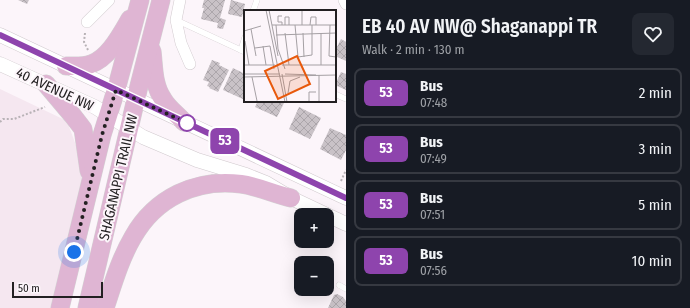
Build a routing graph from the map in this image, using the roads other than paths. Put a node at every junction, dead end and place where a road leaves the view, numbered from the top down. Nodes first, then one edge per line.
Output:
1 (109, 0) edge
2 (161, 0) edge
3 (180, 0) edge
4 (257, 0) edge
5 (344, 0) edge
6 (140, 2) edge
7 (346, 4) edge
8 (253, 10) edge
9 (176, 20) junction
10 (87, 22) road end
11 (0, 36) edge
12 (151, 43) junction
13 (243, 51) edge
14 (0, 64) edge
15 (190, 64) dead end
16 (66, 66) junction
17 (46, 84) junction
18 (116, 90) junction
19 (336, 94) edge
20 (346, 99) edge
21 (136, 100) junction
22 (108, 115) junction
23 (184, 122) junction
24 (129, 127) junction
25 (90, 182) junction
26 (290, 198) junction
27 (346, 198) edge
28 (312, 208) edge
29 (334, 218) edge
30 (346, 224) edge
31 (338, 285) dead end
32 (346, 288) edge
33 (60, 308) edge
34 (87, 308) edge
35 (105, 308) edge

1 - 10 street
2 - 12 main road, SHAGANAPPI TRAIL NW
3 - 9 street
4 - 8 lane
5 - 7 street
6 - 16 main road
6 - 18 main road, SHAGANAPPI TRAIL NW
9 - 13 lane
9 - 15 street
11 - 16 street, 40 AVENUE NW
12 - 21 main road, SHAGANAPPI TRAIL NW
12 - 23 main road
14 - 17 street, 40 AVENUE NW
16 - 18 street, 40 AVENUE NW
17 - 22 street, 40 AVENUE NW
17 - 25 main road
18 - 21 street, 40 AVENUE NW
18 - 22 main road, SHAGANAPPI TRAIL NW
19 - 20 lane
21 - 23 street, 40 AVENUE NW
21 - 24 main road, SHAGANAPPI TRAIL NW
22 - 24 street, 40 AVENUE NW
22 - 25 main road, SHAGANAPPI TRAIL NW
23 - 27 street, 40 AVENUE NW
24 - 26 street, 40 AVENUE NW
24 - 34 main road, SHAGANAPPI TRAIL NW
25 - 33 main road, SHAGANAPPI TRAIL NW
26 - 28 street, 40 AVENUE NW
26 - 35 main road
29 - 30 street, 40 AVENUE NW
31 - 32 lane

